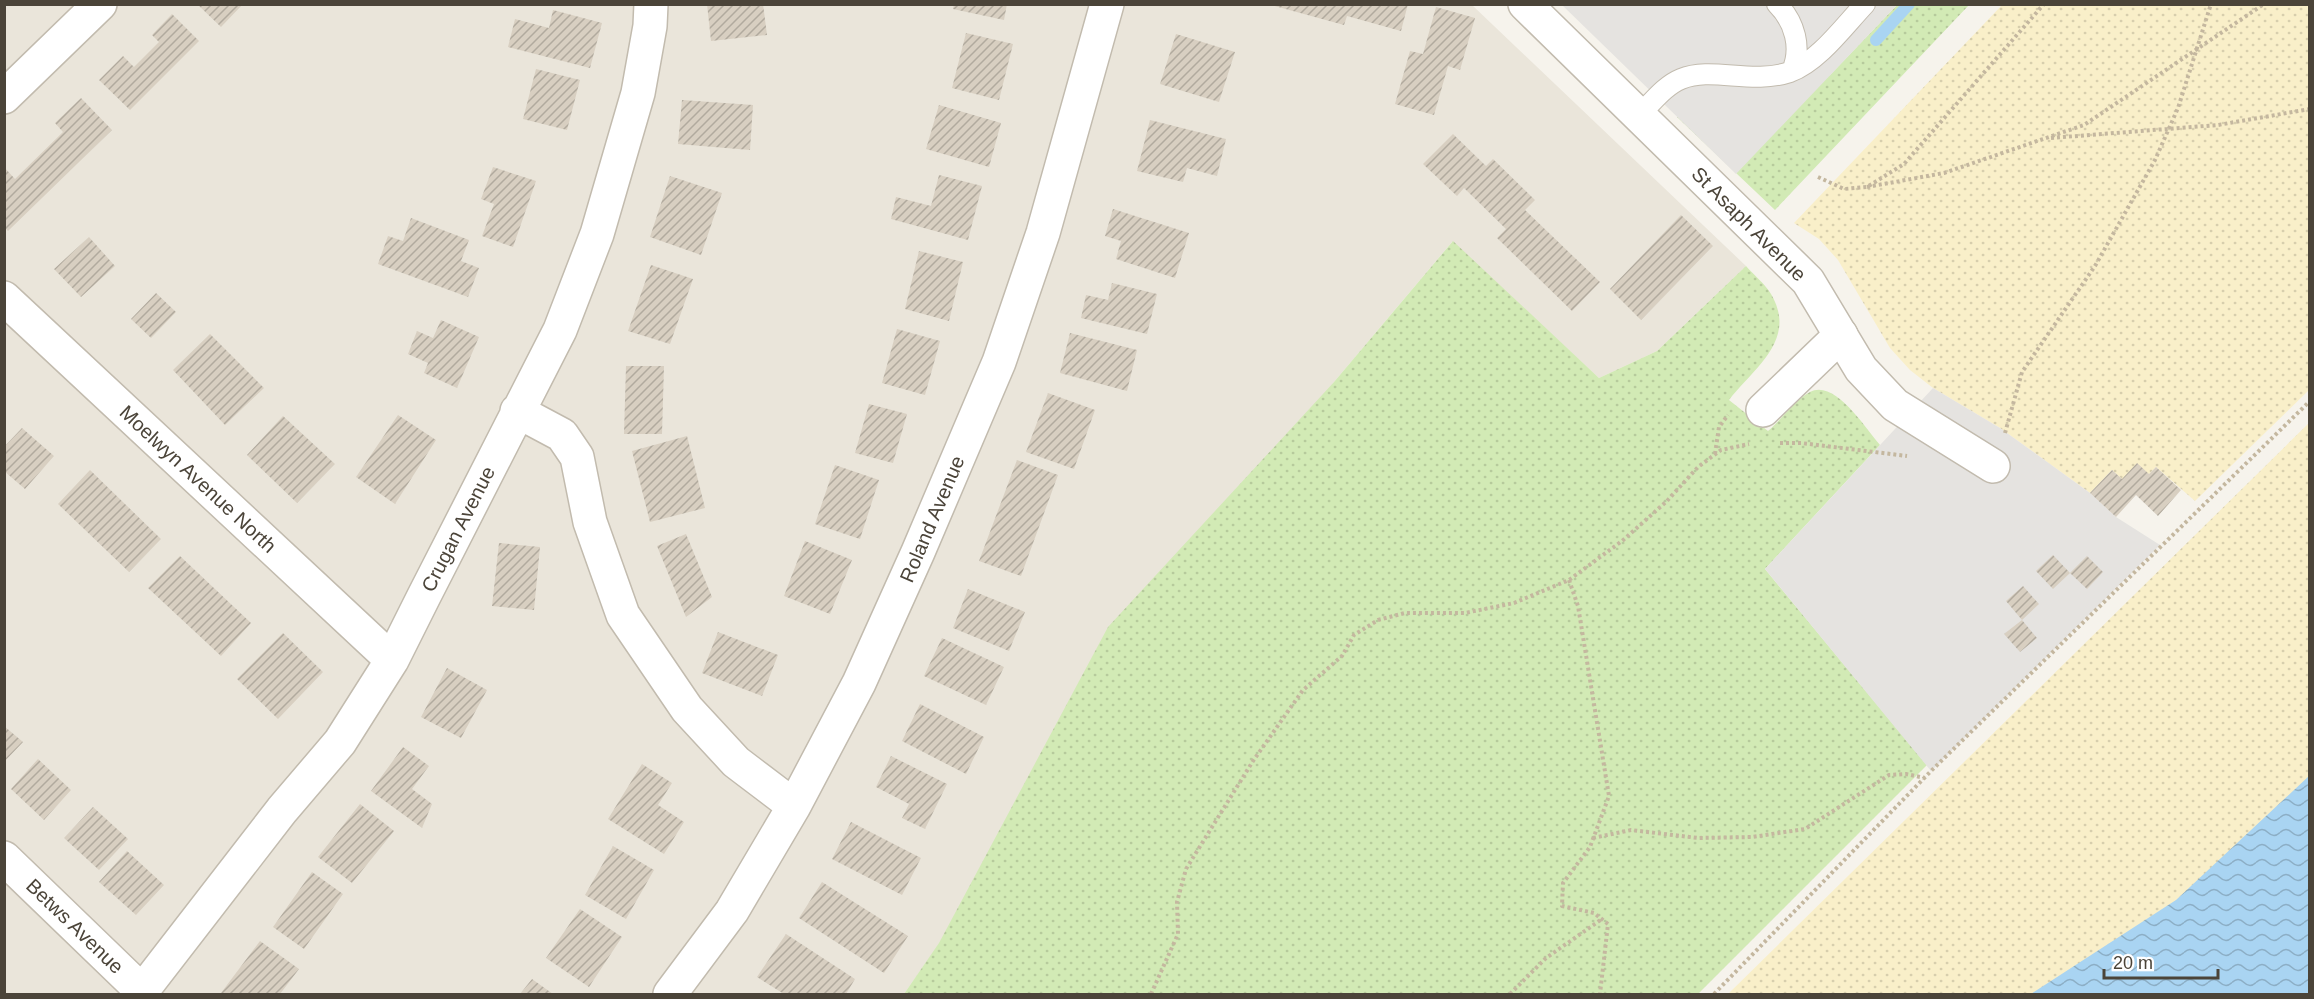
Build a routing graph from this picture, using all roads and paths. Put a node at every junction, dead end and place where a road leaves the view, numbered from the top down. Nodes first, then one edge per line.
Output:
1 (100, 4) edge
2 (651, 4) edge
3 (1107, 4) edge
4 (1525, 4) edge
5 (1777, 4) edge
6 (1864, 4) edge
7 (2044, 4) edge
8 (2211, 4) edge
9 (2264, 4) edge
10 (2197, 49) junction
11 (1792, 71) junction
12 (4, 97) edge
13 (2310, 109) edge
14 (1639, 115) junction
15 (2170, 129) junction
16 (2045, 138) junction
17 (1818, 177) dead end
18 (1868, 187) junction
19 (4, 298) edge
20 (1841, 335) junction
21 (2310, 401) edge
22 (1763, 410) dead end
23 (517, 411) junction
24 (1755, 443) dead end
25 (1778, 443) dead end
26 (1998, 455) joint
27 (1911, 457) dead end
28 (1569, 579) junction
29 (392, 660) junction
30 (1925, 778) junction
31 (794, 806) junction
32 (1593, 838) junction
33 (4, 858) edge
34 (1602, 919) junction
35 (143, 993) edge
36 (670, 994) edge
37 (1150, 994) edge
38 (1510, 994) edge
39 (1600, 994) edge
40 (1714, 994) edge

1 - 12 street
2 - 23 street, Crugan Avenue
3 - 31 street, Roland Avenue
4 - 14 street, St Asaph Avenue
5 - 11 lane
6 - 11 lane
7 - 18 path
8 - 10 path
9 - 10 path
10 - 15 path
10 - 16 path
11 - 14 lane
13 - 15 path
14 - 20 street, St Asaph Avenue
15 - 16 path
15 - 26 path
16 - 18 path
17 - 18 path
19 - 29 street, Moelwyn Avenue North
20 - 22 street
20 - 26 street, St Asaph Avenue
21 - 30 path
23 - 29 street, Crugan Avenue
23 - 31 street
24 - 28 path
25 - 27 path
28 - 32 path
28 - 37 path
29 - 35 street, Crugan Avenue
30 - 32 path
30 - 40 path
31 - 36 street, Roland Avenue
32 - 34 path
33 - 35 street, Betws Avenue
34 - 38 path
34 - 39 path

